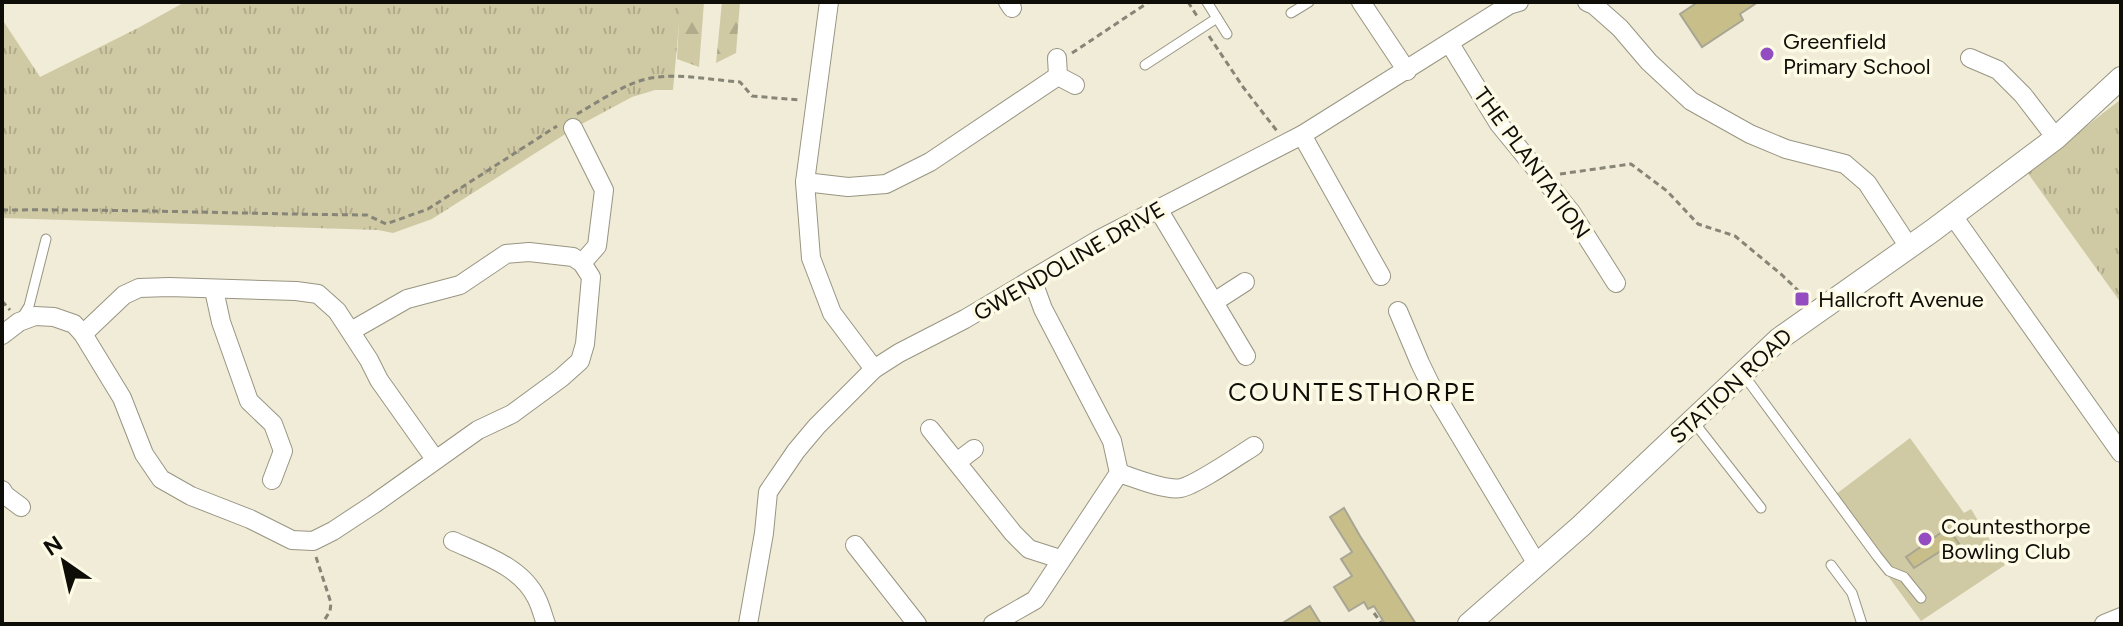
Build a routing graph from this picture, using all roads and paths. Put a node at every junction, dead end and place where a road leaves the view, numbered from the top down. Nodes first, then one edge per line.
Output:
1 (829, 2) edge
2 (1149, 2) edge
3 (1188, 2) edge
4 (1207, 2) edge
5 (1309, 2) edge
6 (1361, 2) edge
7 (1519, 2) edge
8 (1587, 2) edge
9 (1291, 13) dead end
10 (1217, 18) junction
11 (1204, 27) junction
12 (1227, 34) dead end
13 (1450, 44) junction
14 (1970, 58) dead end
15 (1145, 65) dead end
16 (1407, 71) junction
17 (1064, 73) joint
18 (2121, 78) edge
19 (814, 102) junction
20 (570, 122) junction
21 (2056, 138) junction
22 (1294, 140) junction
23 (1541, 177) junction
24 (805, 182) junction
25 (1158, 209) junction
26 (2, 210) edge
27 (1368, 213) dead end
28 (1953, 216) junction
29 (1351, 223) junction
30 (46, 239) dead end
31 (1909, 247) junction
32 (582, 263) junction
33 (1381, 276) dead end
34 (1032, 279) junction
35 (1245, 282) dead end
36 (1616, 283) dead end
37 (214, 290) junction
38 (1214, 302) junction
39 (1818, 310) junction
40 (1398, 311) dead end
41 (19, 322) junction
42 (351, 331) junction
43 (83, 334) junction
44 (2, 335) edge
45 (1246, 356) dead end
46 (874, 369) junction
47 (1743, 374) junction
48 (1693, 421) junction
49 (930, 429) dead end
50 (1254, 446) dead end
51 (974, 449) dead end
52 (2121, 453) edge
53 (435, 459) junction
54 (957, 462) junction
55 (1119, 473) junction
56 (272, 480) dead end
57 (3, 494) edge
58 (21, 507) dead end
59 (1761, 508) dead end
60 (480, 531) dead end
61 (313, 541) junction
62 (453, 541) dead end
63 (855, 545) dead end
64 (471, 549) junction
65 (1060, 559) junction
66 (1537, 564) junction
67 (870, 565) junction
68 (1831, 565) dead end
69 (853, 577) dead end
70 (1921, 598) dead end
71 (1374, 613) dead end
72 (2121, 617) edge
73 (322, 624) edge
74 (546, 624) edge
75 (748, 624) edge
76 (917, 624) edge
77 (993, 624) edge
78 (1382, 624) edge
79 (1469, 624) edge
80 (1862, 624) edge
81 (2104, 624) edge

1 - 19 street
2 - 17 path
3 - 11 path
4 - 10 lane
5 - 9 lane
6 - 16 street
7 - 13 street, GWENDOLINE DRIVE
8 - 31 street
10 - 11 lane
10 - 12 lane
11 - 15 lane
11 - 22 path
13 - 16 street, GWENDOLINE DRIVE
13 - 23 street, THE PLANTATION
14 - 21 street
16 - 22 street, GWENDOLINE DRIVE
17 - 24 street
18 - 21 street, STATION ROAD
19 - 20 path
19 - 24 street
20 - 26 path
20 - 32 street
21 - 28 street, STATION ROAD
22 - 25 street, GWENDOLINE DRIVE
22 - 29 street
23 - 36 street, THE PLANTATION
23 - 39 path
24 - 46 street
25 - 34 street, GWENDOLINE DRIVE
25 - 38 street
27 - 29 street
28 - 31 street, STATION ROAD
28 - 52 street
29 - 33 street
30 - 41 lane
31 - 39 street, STATION ROAD
32 - 42 street
32 - 53 street
34 - 46 street, GWENDOLINE DRIVE
34 - 55 street
35 - 38 street
37 - 42 street
37 - 43 street
37 - 56 street
38 - 45 street
39 - 47 street, STATION ROAD
40 - 66 street
41 - 43 street
41 - 44 street
42 - 53 street
43 - 61 street
46 - 75 street, GWENDOLINE DRIVE
47 - 48 street, STATION ROAD
47 - 70 lane
48 - 59 lane
48 - 66 street, STATION ROAD
49 - 54 street
50 - 55 street
51 - 54 street
53 - 61 street
54 - 65 street
55 - 65 street
57 - 58 street
60 - 64 street
61 - 73 path
62 - 64 street
63 - 67 street
64 - 74 street
65 - 77 street
66 - 79 street, STATION ROAD
67 - 69 street
67 - 76 street
68 - 80 lane
71 - 78 path
72 - 81 street

